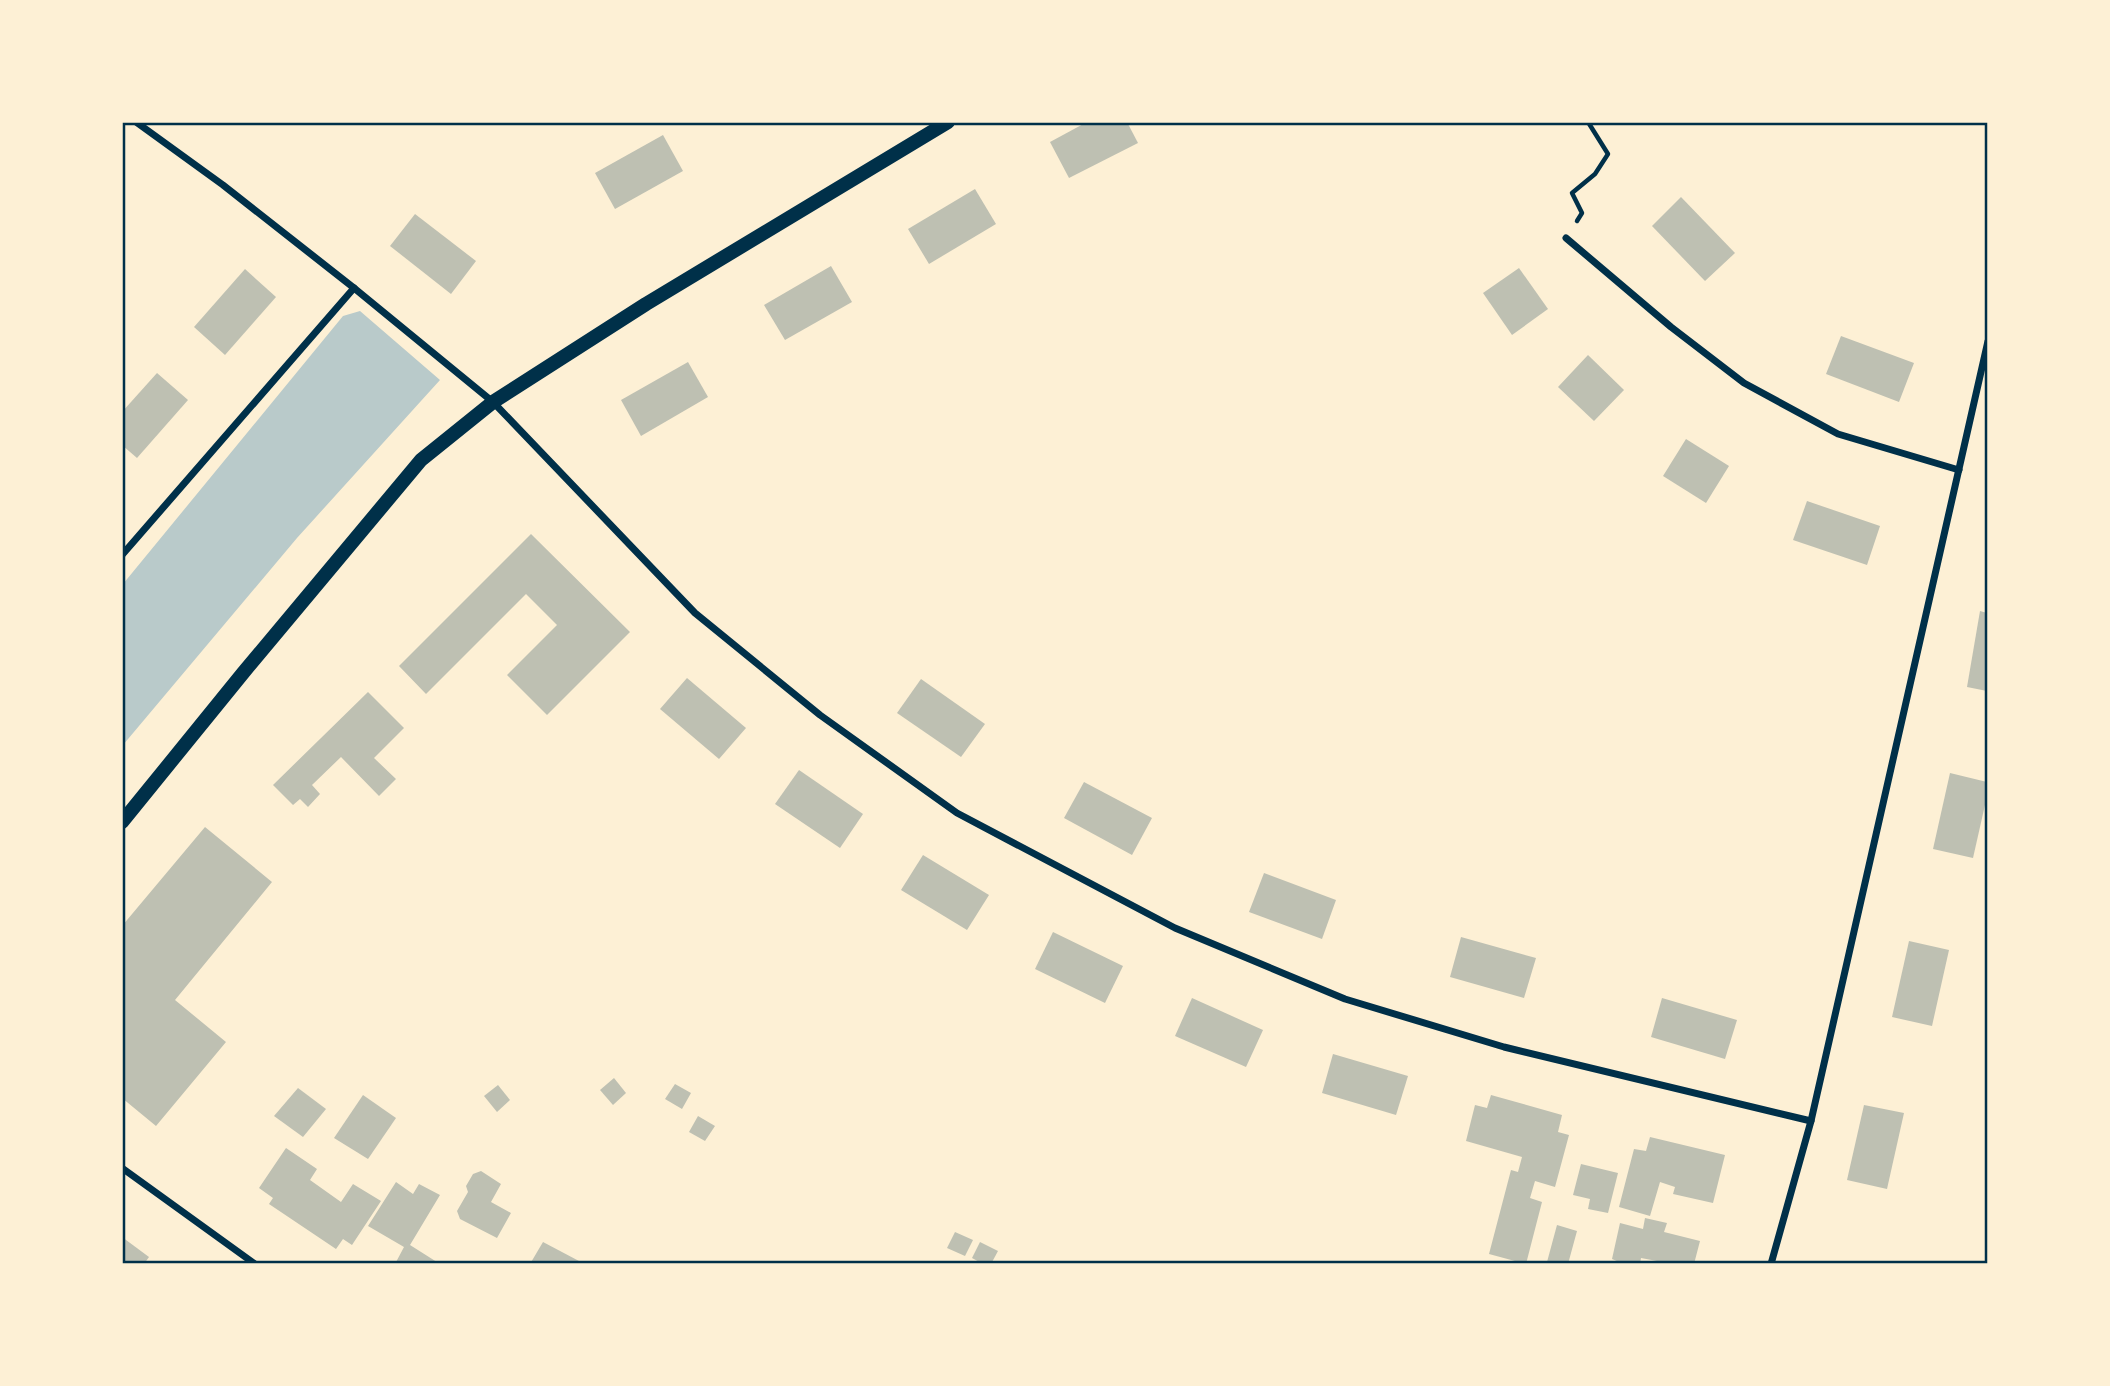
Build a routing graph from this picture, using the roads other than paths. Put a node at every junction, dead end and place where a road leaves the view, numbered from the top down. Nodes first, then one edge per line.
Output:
1 (136, 122) edge
2 (948, 122) edge
3 (1566, 238) road end
4 (354, 288) junction
5 (1987, 341) edge
6 (493, 402) junction
7 (1959, 470) junction
8 (122, 555) edge
9 (122, 822) edge
10 (1811, 1121) junction
11 (122, 1168) edge
12 (255, 1264) edge
13 (1771, 1264) edge

1 - 4 street
2 - 6 main road
3 - 7 street
4 - 6 street
4 - 8 street
5 - 7 street
6 - 9 main road
6 - 10 street
7 - 10 street
10 - 13 street
11 - 12 street

